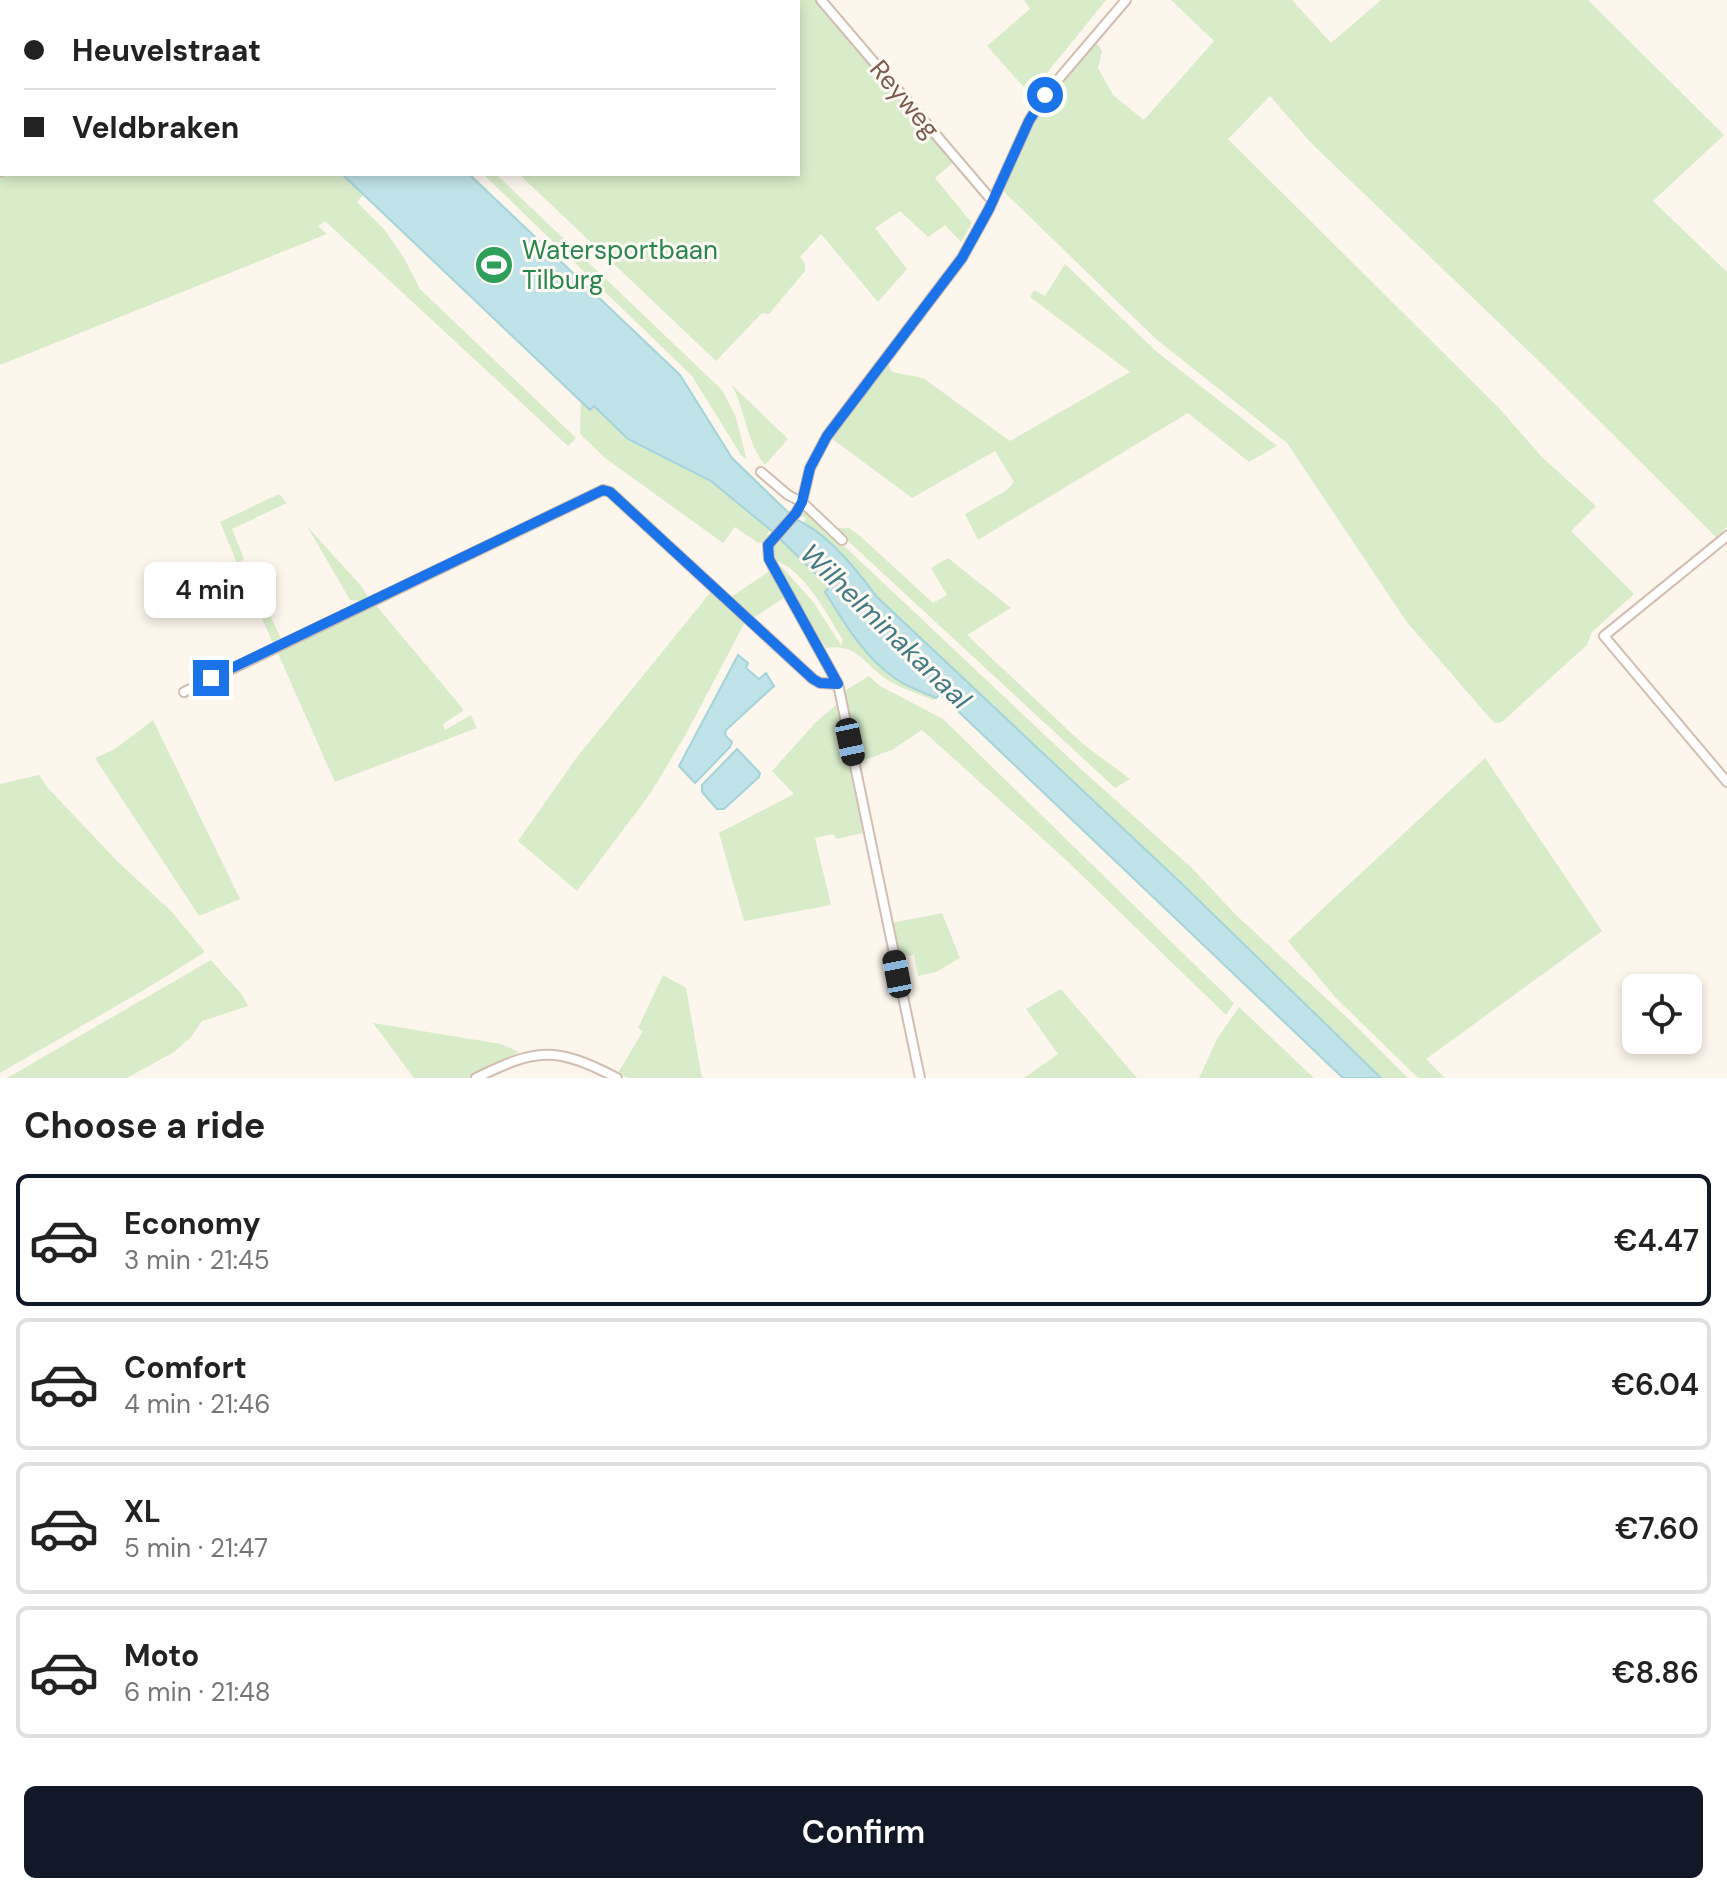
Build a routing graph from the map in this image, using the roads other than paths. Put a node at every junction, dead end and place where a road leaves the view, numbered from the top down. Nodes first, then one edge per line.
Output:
1 (821, 0) edge
2 (1126, 0) edge
3 (989, 197) dead end
4 (761, 472) dead end
5 (802, 502) junction
6 (1727, 536) edge
7 (842, 540) dead end
8 (838, 684) junction
9 (184, 692) dead end
10 (1727, 782) edge
11 (476, 1078) edge
12 (617, 1078) edge
13 (920, 1078) edge

1 - 3 street, Reyweg
2 - 5 street
4 - 5 street
5 - 7 street
5 - 8 street
6 - 10 street
8 - 9 street
8 - 13 street
11 - 12 street

